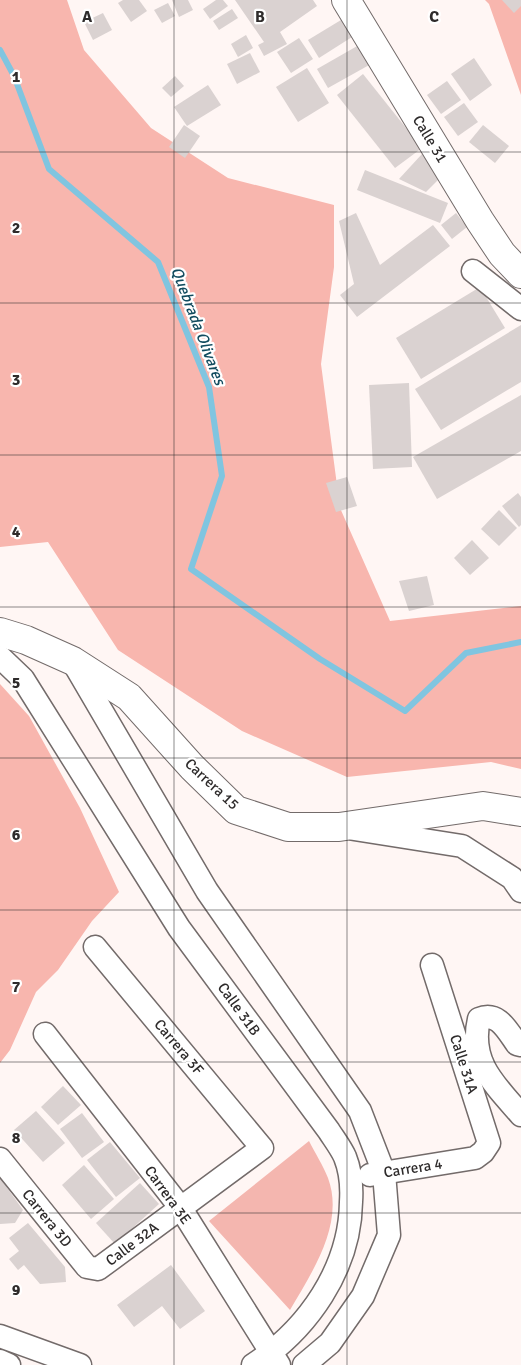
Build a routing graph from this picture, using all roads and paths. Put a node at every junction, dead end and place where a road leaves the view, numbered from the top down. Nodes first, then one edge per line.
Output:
1 (346, 0) edge
2 (473, 271) dead end
3 (521, 274) edge
4 (521, 309) edge
5 (0, 632) edge
6 (0, 657) edge
7 (73, 661) junction
8 (521, 812) edge
9 (339, 827) junction
10 (521, 891) edge
11 (95, 947) dead end
12 (432, 965) dead end
13 (45, 1034) dead end
14 (521, 1045) edge
15 (521, 1115) edge
16 (262, 1148) joint
17 (474, 1158) joint
18 (0, 1159) edge
19 (384, 1173) junction
20 (351, 1178) junction
21 (180, 1207) junction
22 (98, 1269) joint
23 (0, 1336) edge
24 (0, 1361) edge
25 (268, 1361) edge
26 (9, 1365) edge
27 (80, 1365) edge
28 (304, 1365) edge

1 - 3 main road, Calle 31
2 - 4 street
5 - 7 main road, Carrera 15
6 - 20 street, Calle 31B
7 - 9 main road, Carrera 15
7 - 19 street
8 - 9 main road, Carrera 15
9 - 10 street
11 - 16 street, Carrera 3F
12 - 17 street, Calle 31A
13 - 21 street, Carrera 3E
14 - 15 street
16 - 21 street, Calle 32A
17 - 19 street, Carrera 4
18 - 22 street, Carrera 3D
19 - 20 street, Carrera 4
19 - 28 street
20 - 25 street, Calle 31B
21 - 22 street, Calle 32A
21 - 25 street, Carrera 3E
23 - 27 street
24 - 26 street

